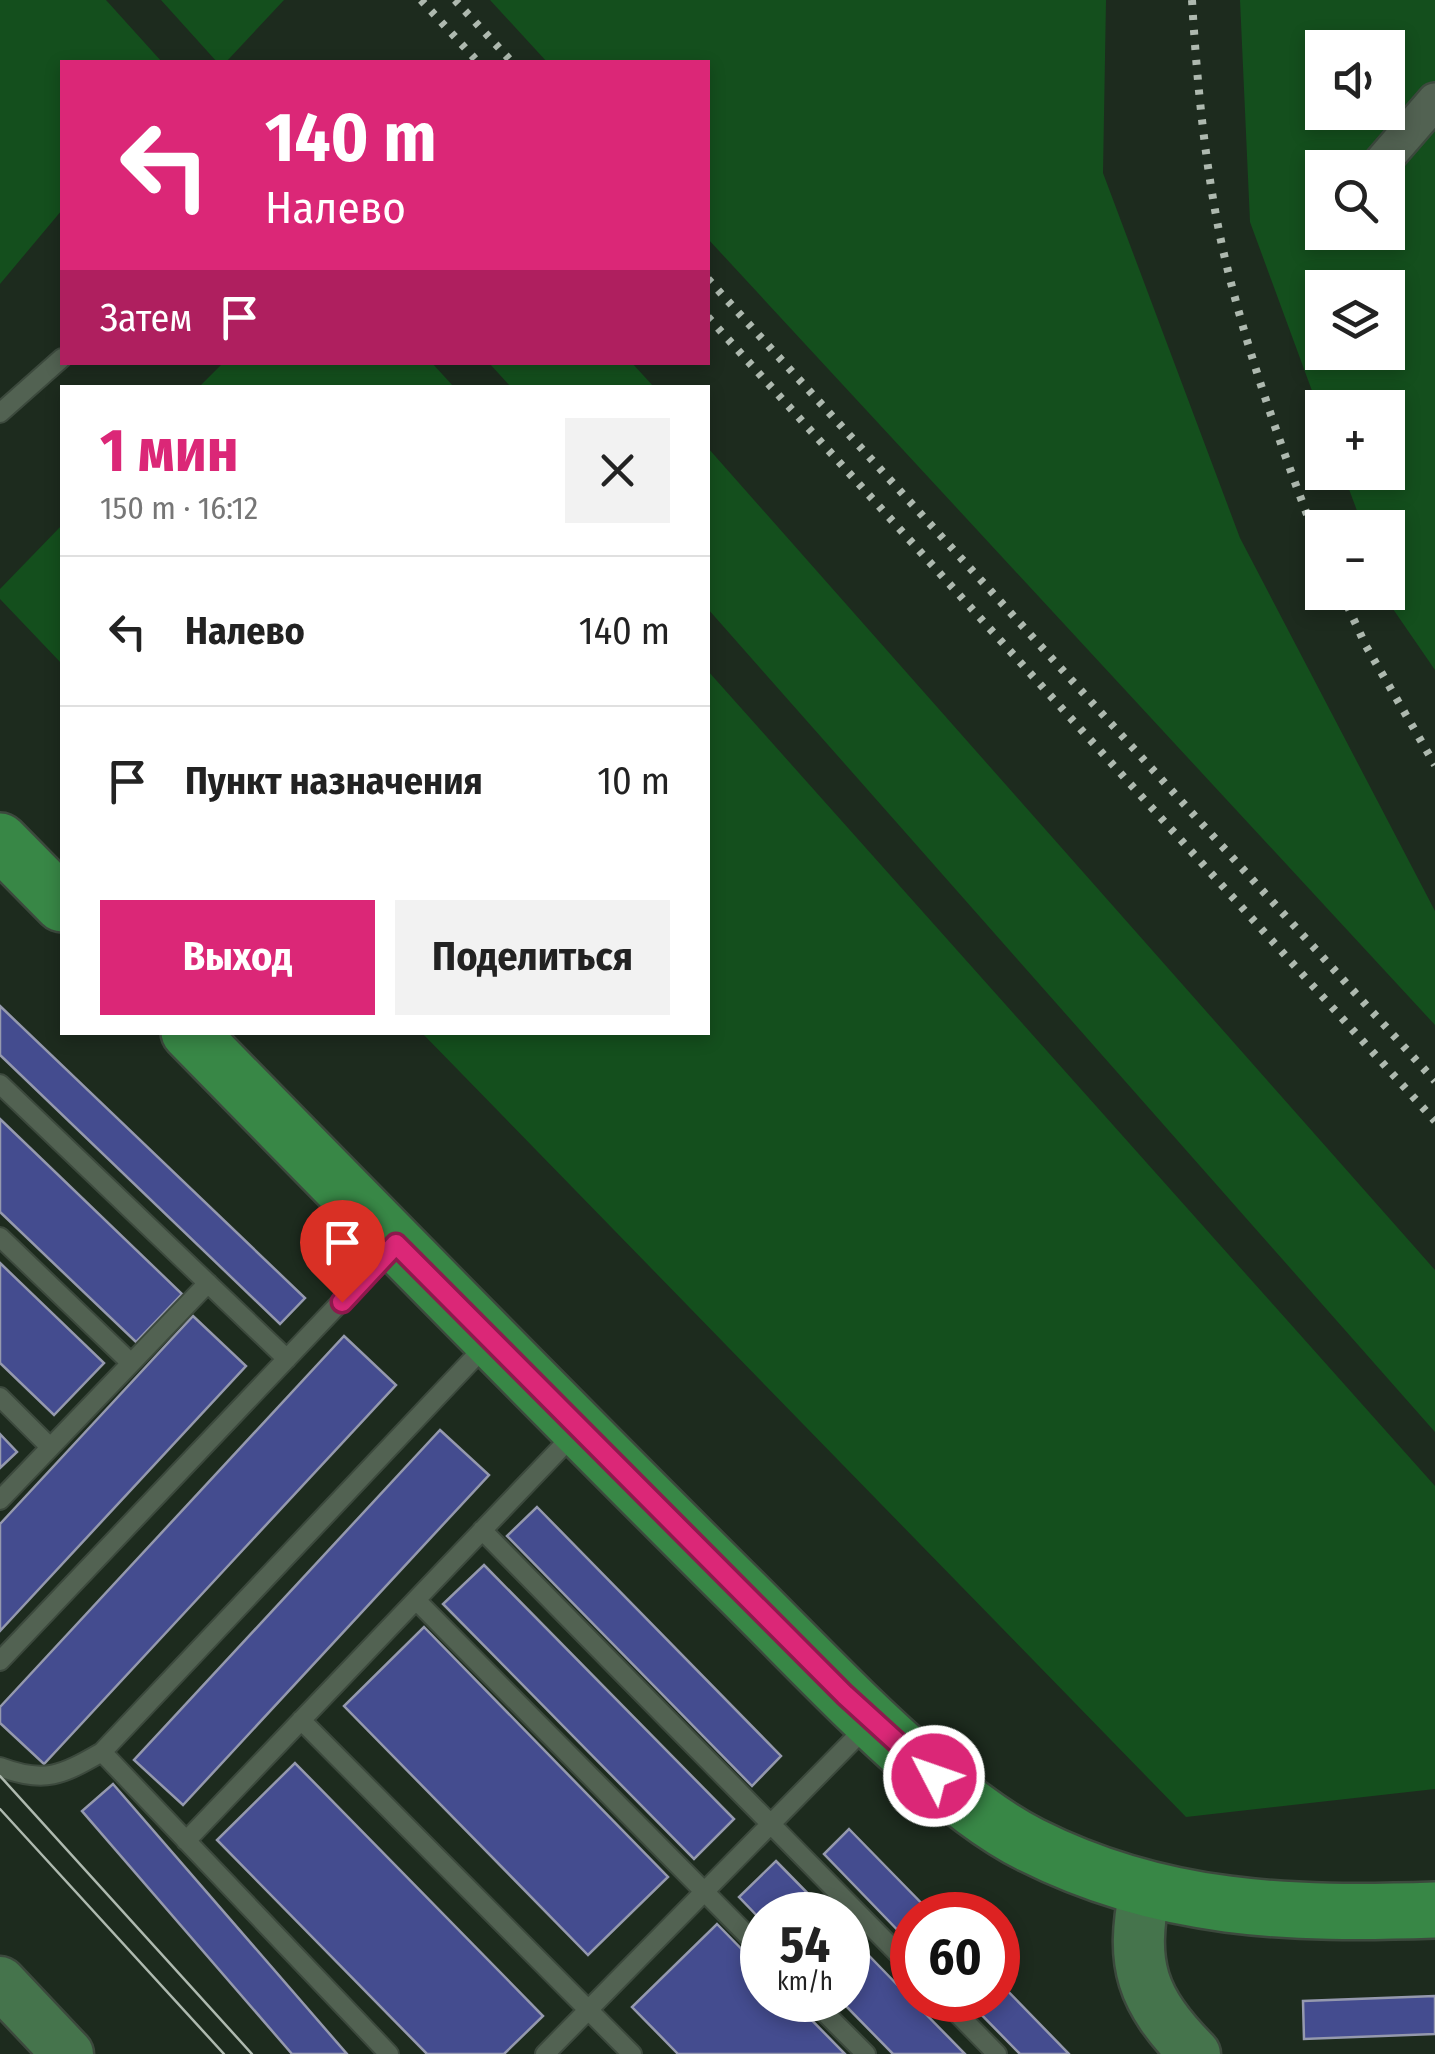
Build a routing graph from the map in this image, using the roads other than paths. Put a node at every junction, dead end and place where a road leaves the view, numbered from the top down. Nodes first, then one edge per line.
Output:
1 (1435, 100) edge
2 (1393, 150) edge
3 (60, 360) edge
4 (0, 413) edge
5 (0, 841) edge
6 (60, 902) edge
7 (191, 1035) edge
8 (0, 1084) edge
9 (0, 1237) edge
10 (396, 1244) junction
11 (208, 1283) junction
12 (491, 1340) junction
13 (287, 1359) junction
14 (132, 1363) junction
15 (0, 1397) edge
16 (578, 1429) junction
17 (50, 1448) junction
18 (0, 1500) edge
19 (482, 1530) junction
20 (416, 1600) junction
21 (0, 1661) edge
22 (302, 1720) junction
23 (872, 1721) junction
24 (102, 1752) junction
25 (0, 1766) edge
26 (771, 1824) junction
27 (186, 1841) junction
28 (1145, 1890) junction
29 (704, 1892) junction
30 (1435, 1910) edge
31 (740, 1928) edge
32 (890, 1946) edge
33 (3, 1991) edge
34 (588, 2010) junction
35 (834, 2022) edge
36 (966, 2022) edge
37 (68, 2054) edge
38 (388, 2054) edge
39 (544, 2054) edge
40 (632, 2054) edge
41 (866, 2054) edge
42 (997, 2054) edge
43 (1194, 2054) edge

1 - 2 street
3 - 4 lane
5 - 6 main road
7 - 10 main road
8 - 11 lane
9 - 14 lane
10 - 12 main road
10 - 13 lane
11 - 13 lane
11 - 14 lane
12 - 16 main road
12 - 24 lane
13 - 21 lane
14 - 17 lane
15 - 17 lane
16 - 19 lane
16 - 23 main road
17 - 18 lane
19 - 20 lane
19 - 26 lane
20 - 22 lane
20 - 29 lane
22 - 27 lane
22 - 34 lane
23 - 26 lane
23 - 28 main road
24 - 25 lane
24 - 27 lane
26 - 29 lane
26 - 32 lane
27 - 38 lane
28 - 30 main road
28 - 43 main road
29 - 31 lane
29 - 34 lane
33 - 37 main road
34 - 39 lane
34 - 40 lane
35 - 41 lane
36 - 42 lane

